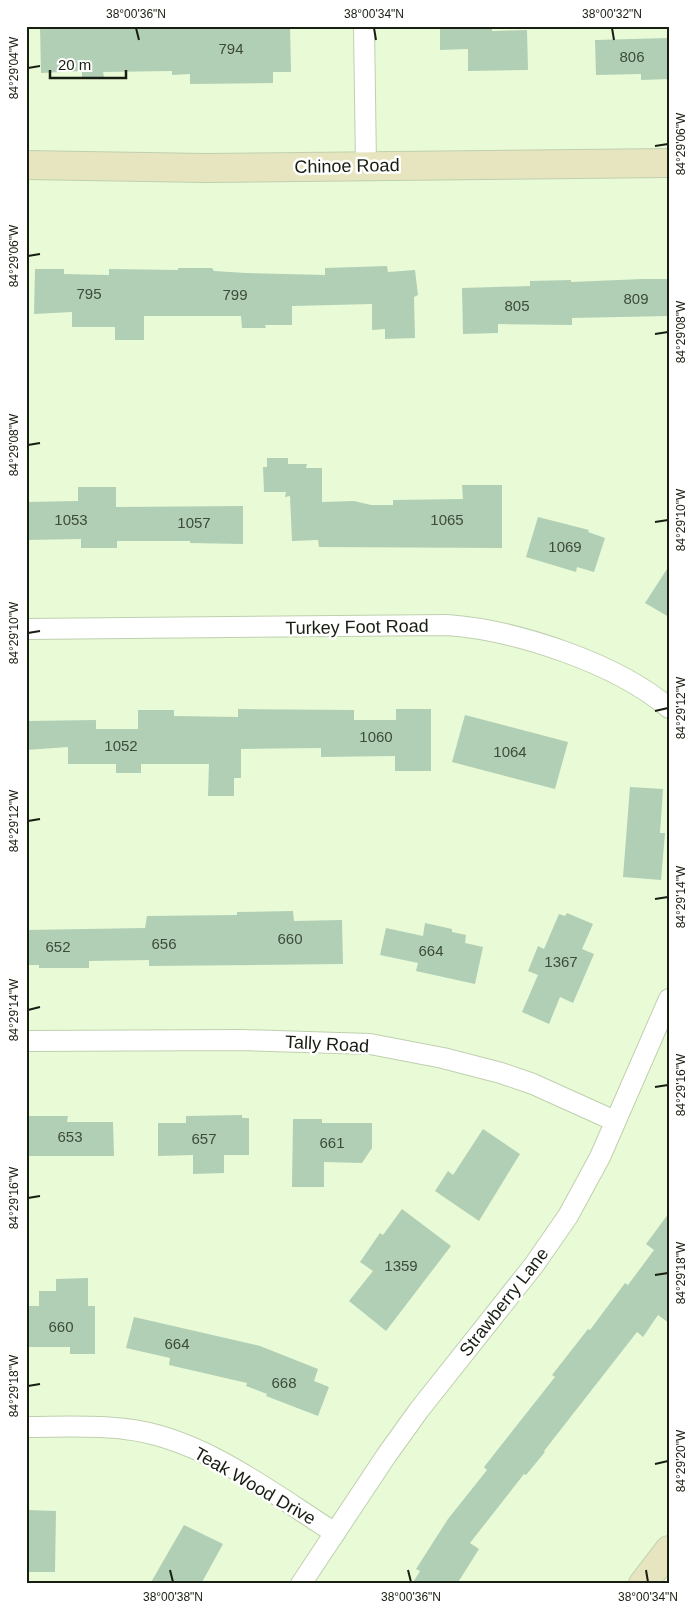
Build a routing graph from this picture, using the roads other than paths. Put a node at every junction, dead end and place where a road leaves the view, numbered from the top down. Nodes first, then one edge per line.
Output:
1 (364, 26) edge
2 (669, 163) edge
3 (26, 165) edge
4 (366, 166) junction
5 (26, 629) edge
6 (669, 708) edge
7 (669, 999) edge
8 (26, 1041) edge
9 (615, 1121) junction
10 (26, 1427) edge
11 (335, 1533) junction
12 (669, 1550) edge
13 (301, 1584) edge
14 (643, 1584) edge

1 - 4 street
2 - 4 street, Chinoe Road
3 - 4 street, Chinoe Road
5 - 6 street, Turkey Foot Road
7 - 9 street, Strawberry Lane
8 - 9 street, Tally Road
9 - 11 street, Strawberry Lane
10 - 11 street, Teak Wood Drive
11 - 13 street, Strawberry Lane
12 - 14 street

